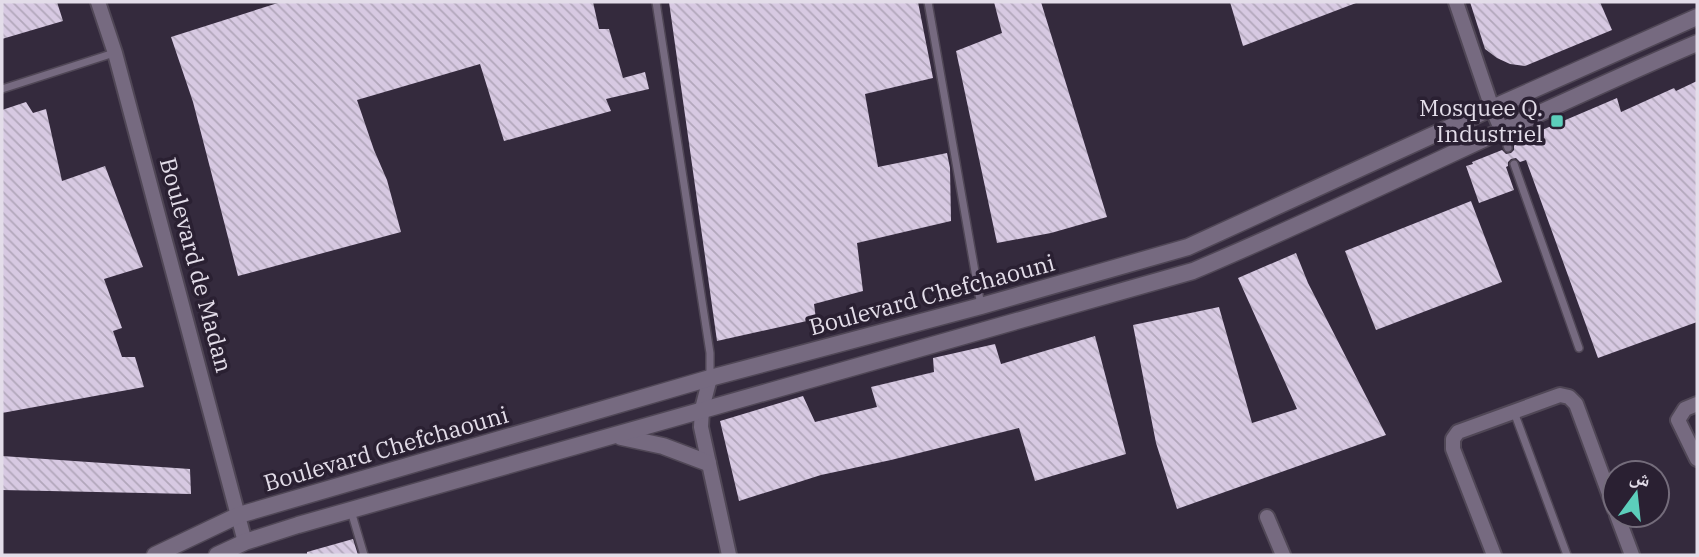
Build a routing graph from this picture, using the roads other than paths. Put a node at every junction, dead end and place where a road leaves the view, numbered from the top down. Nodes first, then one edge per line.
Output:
1 (98, 2) edge
2 (656, 2) edge
3 (928, 2) edge
4 (1456, 2) edge
5 (1697, 17) edge
6 (1697, 43) edge
7 (115, 53) junction
8 (2, 89) edge
9 (1492, 108) junction
10 (1502, 131) junction
11 (1508, 148) dead end
12 (1514, 164) dead end
13 (981, 306) junction
14 (1579, 348) dead end
15 (710, 378) junction
16 (1697, 404) edge
17 (702, 409) junction
18 (1514, 412) junction
19 (615, 436) junction
20 (460, 451) junction
21 (1697, 459) edge
22 (708, 463) junction
23 (1601, 473) edge
24 (469, 477) junction
25 (351, 510) junction
26 (239, 515) junction
27 (1267, 517) dead end
28 (1622, 529) edge
29 (245, 542) junction
30 (224, 554) edge
31 (726, 554) edge
32 (155, 555) edge
33 (364, 555) edge
34 (1283, 555) edge
35 (1494, 555) edge
36 (1567, 555) edge
37 (1632, 555) edge

1 - 7 street, Boulevard de Madan
2 - 15 lane
3 - 13 lane
4 - 9 street
5 - 9 street, Boulevard Chefchaouni
6 - 10 street, Boulevard Chefchaouni
7 - 8 lane
7 - 26 street, Boulevard de Madan
9 - 10 street
9 - 13 street, Boulevard Chefchaouni
10 - 11 lane
10 - 17 street, Boulevard Chefchaouni
12 - 14 lane
13 - 15 street, Boulevard Chefchaouni
15 - 17 street
15 - 20 street, Boulevard Chefchaouni
16 - 21 street
17 - 19 street, Boulevard Chefchaouni
17 - 22 street
18 - 23 street
18 - 35 street
18 - 36 lane
19 - 22 street
19 - 24 street, Boulevard Chefchaouni
20 - 24 street
20 - 26 street, Boulevard Chefchaouni
22 - 31 street
24 - 25 street, Boulevard Chefchaouni
25 - 29 street, Boulevard Chefchaouni
25 - 33 lane
26 - 29 street, Boulevard de Madan
26 - 32 street, Boulevard Chefchaouni
27 - 34 street
28 - 37 street
29 - 30 street, Boulevard Chefchaouni

